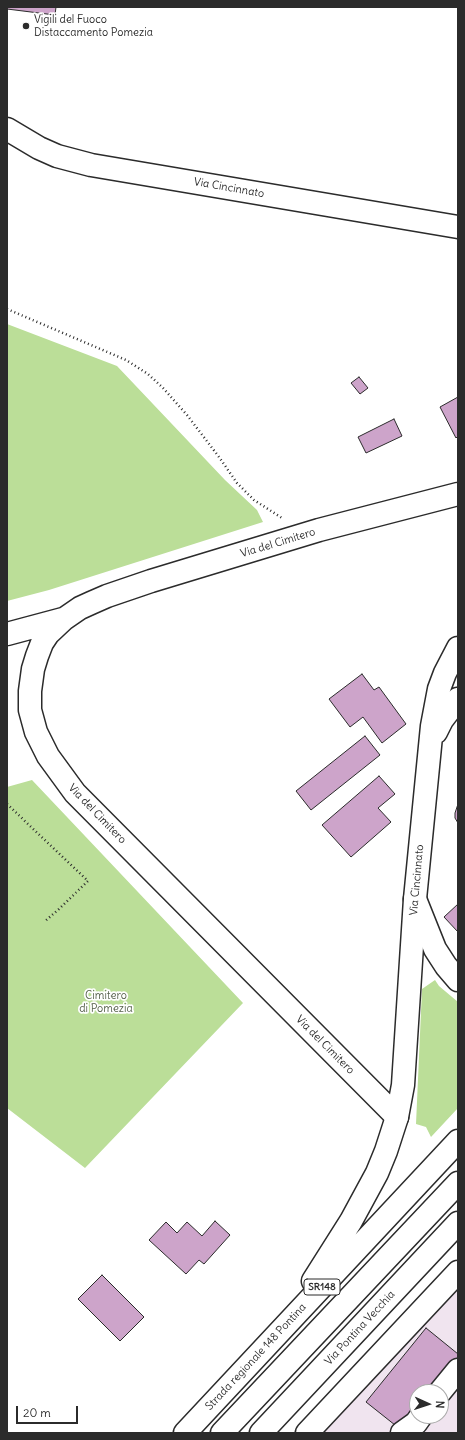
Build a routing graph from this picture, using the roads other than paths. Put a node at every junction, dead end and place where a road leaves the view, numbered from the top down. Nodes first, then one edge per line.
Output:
1 (7, 129) edge
2 (458, 227) edge
3 (458, 494) edge
4 (64, 619) junction
5 (7, 634) edge
6 (458, 648) edge
7 (458, 699) edge
8 (428, 760) junction
9 (415, 899) junction
10 (458, 980) edge
11 (397, 1117) junction
12 (458, 1141) edge
13 (458, 1182) edge
14 (458, 1224) edge
15 (458, 1272) edge
16 (280, 1332) junction
17 (458, 1370) edge
18 (447, 1384) edge
19 (415, 1424) edge
20 (185, 1433) edge
21 (222, 1433) edge
22 (261, 1433) edge
23 (307, 1433) edge
24 (402, 1433) edge

1 - 2 main road, Via Cincinnato
3 - 4 main road, Via del Cimitero
4 - 5 main road
4 - 11 main road, Via del Cimitero
6 - 8 main road, Via Cincinnato
7 - 8 main road
8 - 9 main road, Via Cincinnato
9 - 10 main road
9 - 11 main road, Via Cincinnato
11 - 16 main road, Via Cincinnato
12 - 16 main road, Strada regionale 148 Pontina / SR148
13 - 21 main road, SR148
14 - 22 main road, Via Pontina Vecchia
15 - 23 main road
16 - 20 main road, Strada regionale 148 Pontina / SR148
17 - 18 main road
19 - 24 main road

